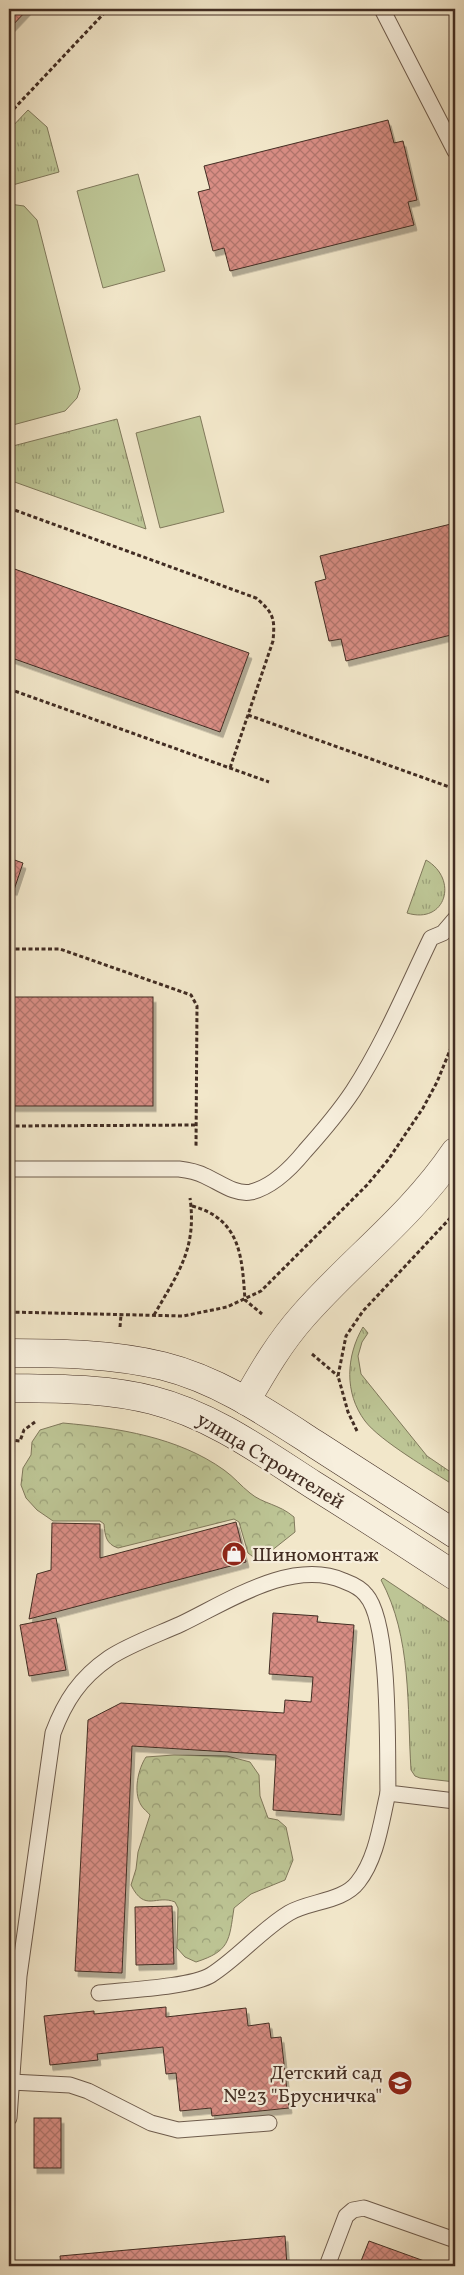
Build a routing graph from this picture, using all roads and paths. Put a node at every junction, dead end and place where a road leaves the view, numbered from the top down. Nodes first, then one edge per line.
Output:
1 (108, 9) edge
2 (382, 9) edge
3 (9, 114) edge
4 (455, 151) edge
5 (9, 508) edge
6 (9, 689) edge
7 (248, 715) junction
8 (230, 768) junction
9 (269, 782) dead end
10 (455, 789) edge
11 (455, 919) edge
12 (9, 949) edge
13 (455, 1038) edge
14 (197, 1125) junction
15 (9, 1126) edge
16 (455, 1152) edge
17 (9, 1169) edge
18 (193, 1171) junction
19 (191, 1206) junction
20 (455, 1213) edge
21 (245, 1300) junction
22 (9, 1312) edge
23 (153, 1316) junction
24 (9, 1353) edge
25 (9, 1388) edge
26 (246, 1401) junction
27 (41, 1418) dead end
28 (228, 1430) junction
29 (362, 1437) dead end
30 (9, 1440) edge
31 (455, 1534) edge
32 (455, 1576) edge
33 (388, 1793) junction
34 (455, 1801) edge
35 (99, 1993) dead end
36 (11, 2082) junction
37 (9, 2118) edge
38 (269, 2123) dead end
39 (455, 2240) edge
40 (327, 2266) edge

1 - 3 path
2 - 4 lane
5 - 7 path
6 - 8 path
7 - 8 path
7 - 10 path
8 - 9 path
11 - 18 lane
12 - 14 path
13 - 21 path
14 - 15 path
14 - 18 path
16 - 26 main road
17 - 18 lane
18 - 19 path
19 - 21 path
19 - 23 path
20 - 29 path
21 - 23 path
22 - 23 path
24 - 26 main road, улица Строителей
25 - 28 main road, улица Строителей
26 - 28 main road
26 - 31 main road, улица Строителей
27 - 30 path
28 - 32 main road, улица Строителей
33 - 34 lane
33 - 35 lane
33 - 36 lane
36 - 37 lane
36 - 38 lane
39 - 40 lane

